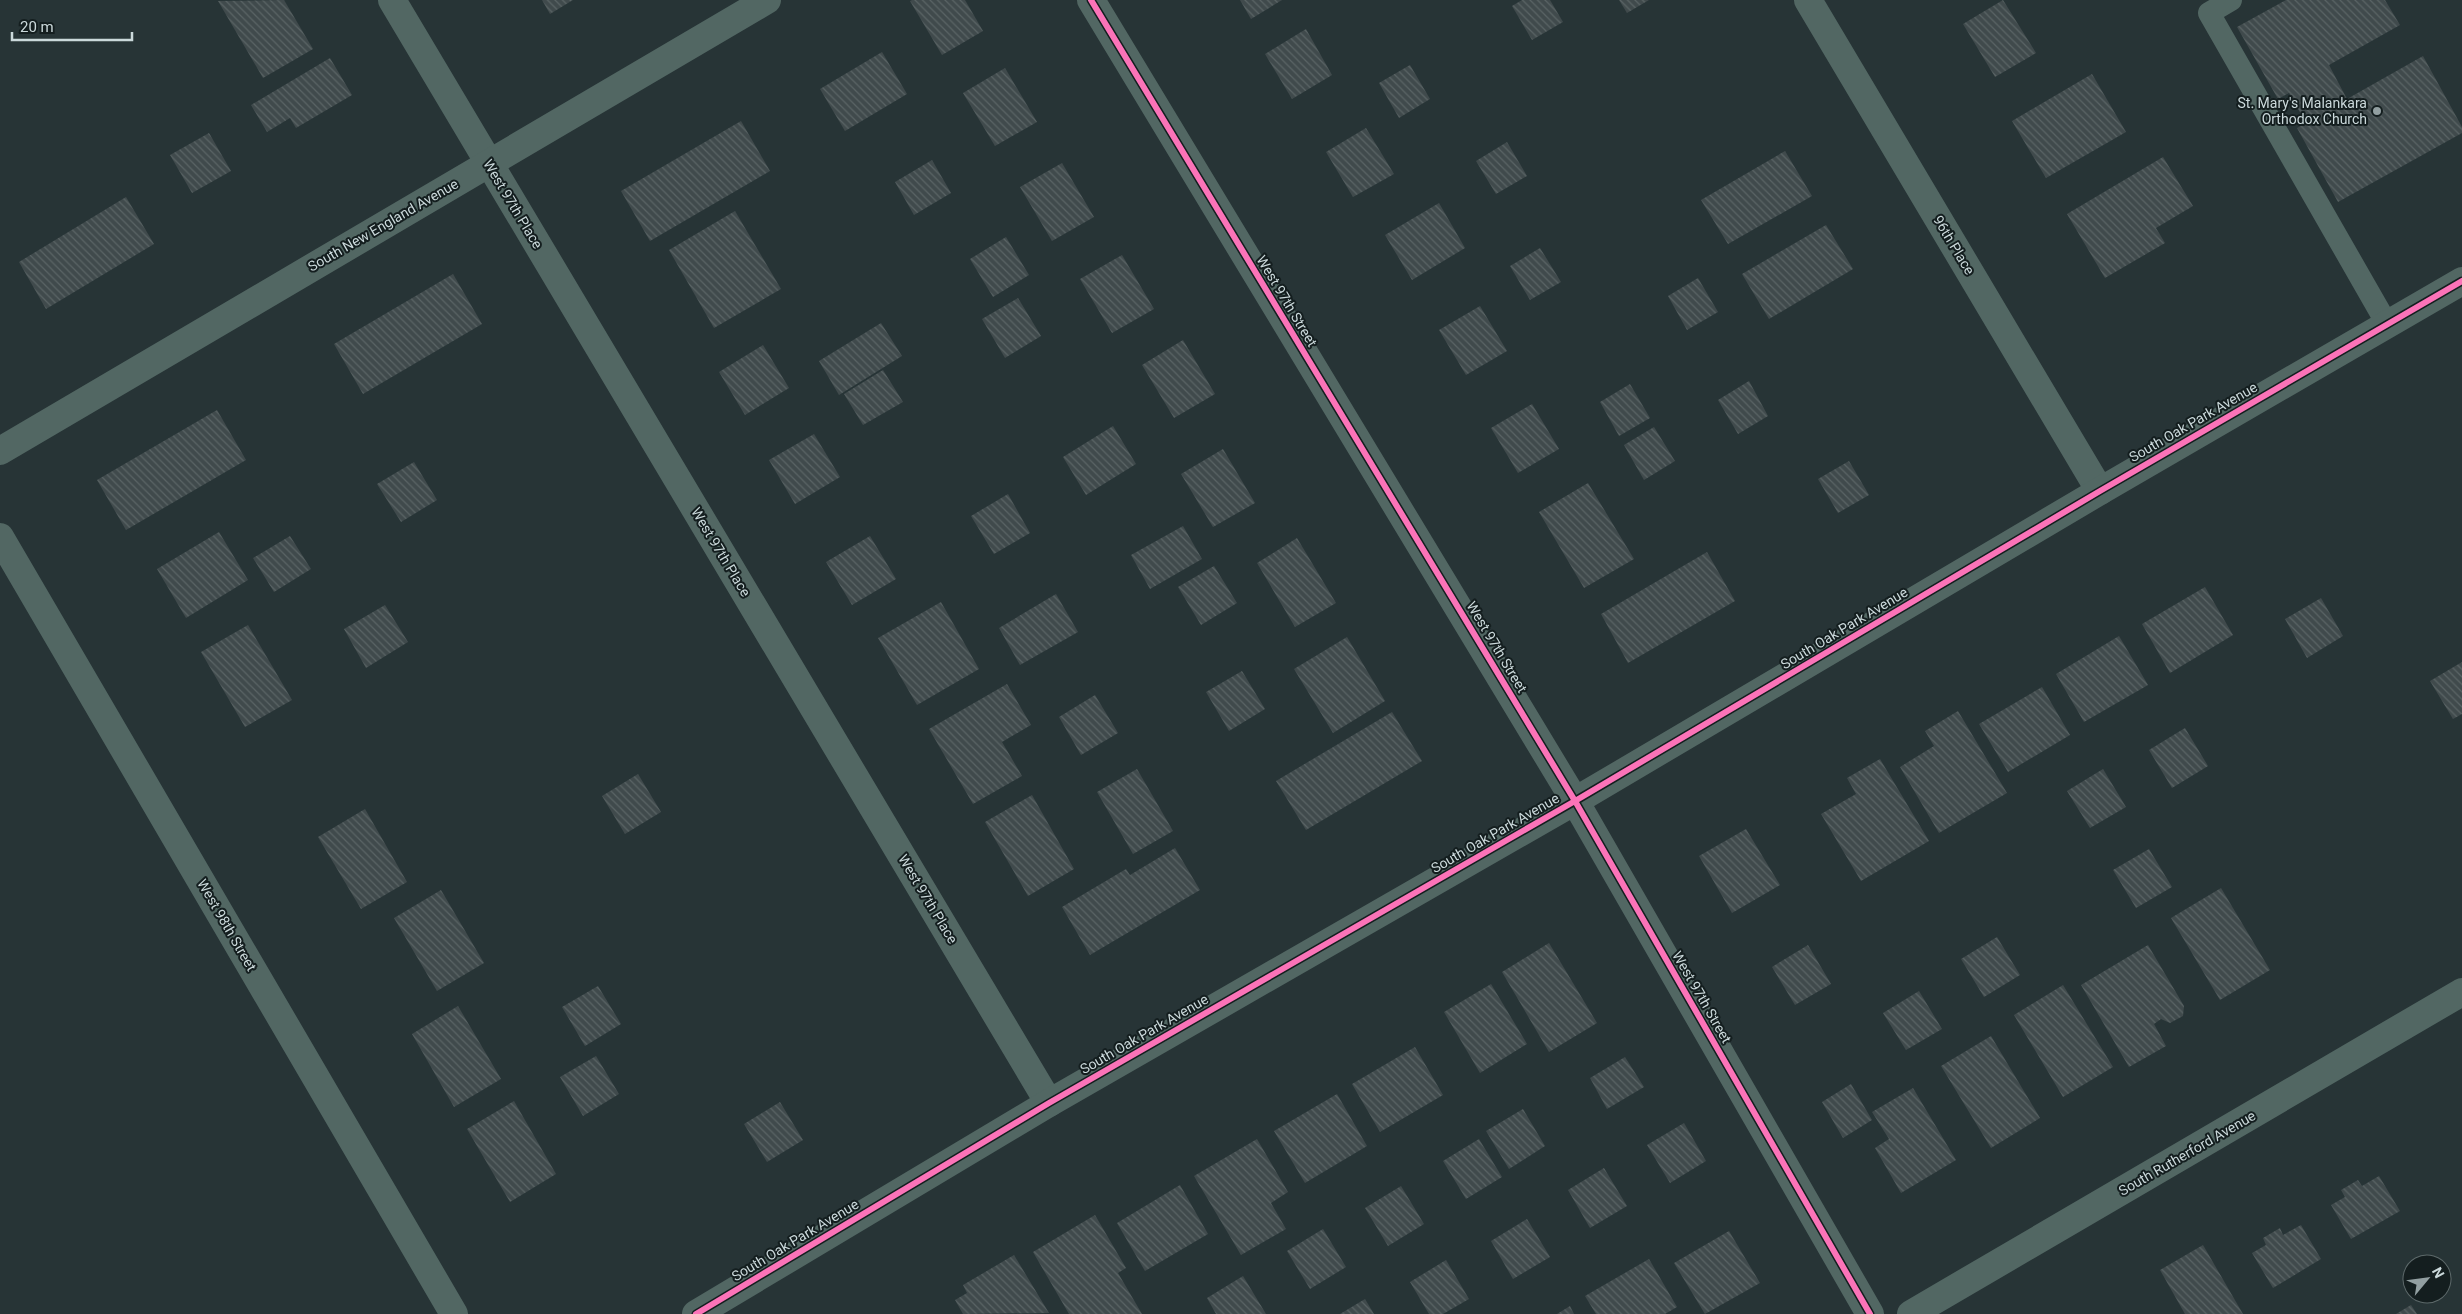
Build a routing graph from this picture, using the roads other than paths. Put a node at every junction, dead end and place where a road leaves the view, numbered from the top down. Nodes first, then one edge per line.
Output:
1 (392, 0) edge
2 (767, 0) edge
3 (1091, 0) edge
4 (1808, 0) edge
5 (2231, 0) edge
6 (489, 163) junction
7 (2462, 281) edge
8 (2387, 324) junction
9 (0, 451) edge
10 (2100, 491) junction
11 (0, 537) edge
12 (1575, 802) junction
13 (2462, 992) edge
14 (1049, 1103) junction
15 (454, 1314) edge
16 (696, 1314) edge
17 (1870, 1314) edge
18 (1911, 1314) edge

1 - 6 street, West 97th Place
2 - 6 street, South New England Avenue
3 - 12 street, West 97th Street
4 - 10 street, 96th Place
5 - 8 lane
6 - 9 street, South New England Avenue
6 - 14 street, West 97th Place
7 - 8 street, South Oak Park Avenue
8 - 10 street, South Oak Park Avenue
10 - 12 street, South Oak Park Avenue
11 - 15 street, West 98th Street
12 - 14 street, South Oak Park Avenue
12 - 17 street, West 97th Street
13 - 18 street, South Rutherford Avenue
14 - 16 street, South Oak Park Avenue

